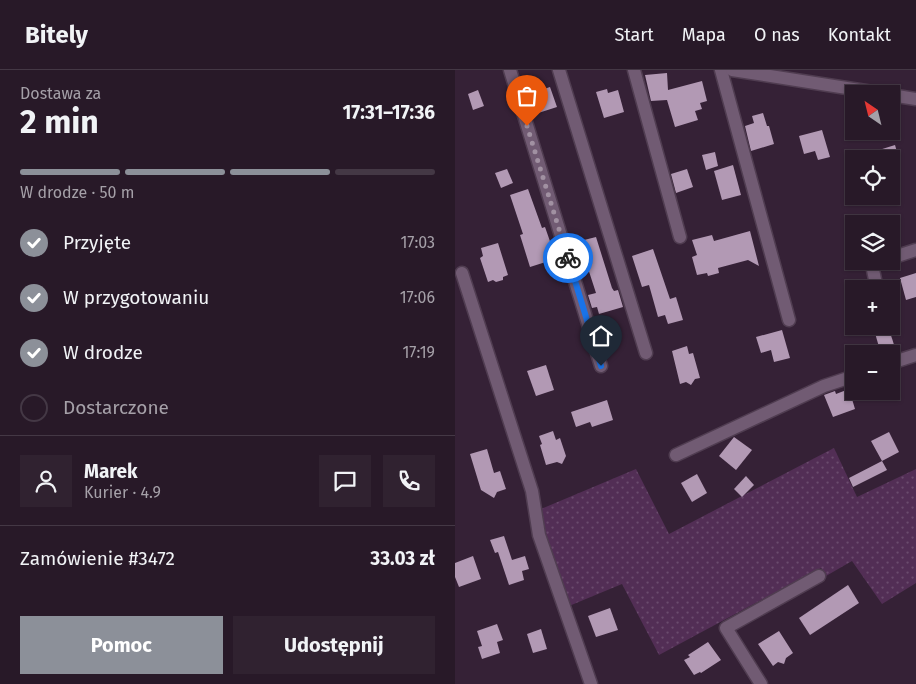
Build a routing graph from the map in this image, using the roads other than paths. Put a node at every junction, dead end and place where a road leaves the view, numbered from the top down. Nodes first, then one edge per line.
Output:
1 (510, 70) edge
2 (559, 70) edge
3 (634, 70) edge
4 (721, 70) edge
5 (733, 70) edge
6 (845, 88) edge
7 (900, 96) edge
8 (916, 99) edge
9 (680, 237) dead end
10 (916, 250) edge
11 (900, 255) edge
12 (462, 273) dead end
13 (789, 320) dead end
14 (646, 353) dead end
15 (916, 355) edge
16 (900, 360) edge
17 (601, 366) dead end
18 (845, 379) edge
19 (676, 455) dead end
20 (819, 576) dead end
21 (591, 684) edge
22 (761, 684) edge

1 - 17 street
2 - 14 street
3 - 9 street
4 - 13 street
5 - 6 street
7 - 8 street
10 - 11 street
12 - 21 street
15 - 16 street
18 - 19 street
20 - 22 street

